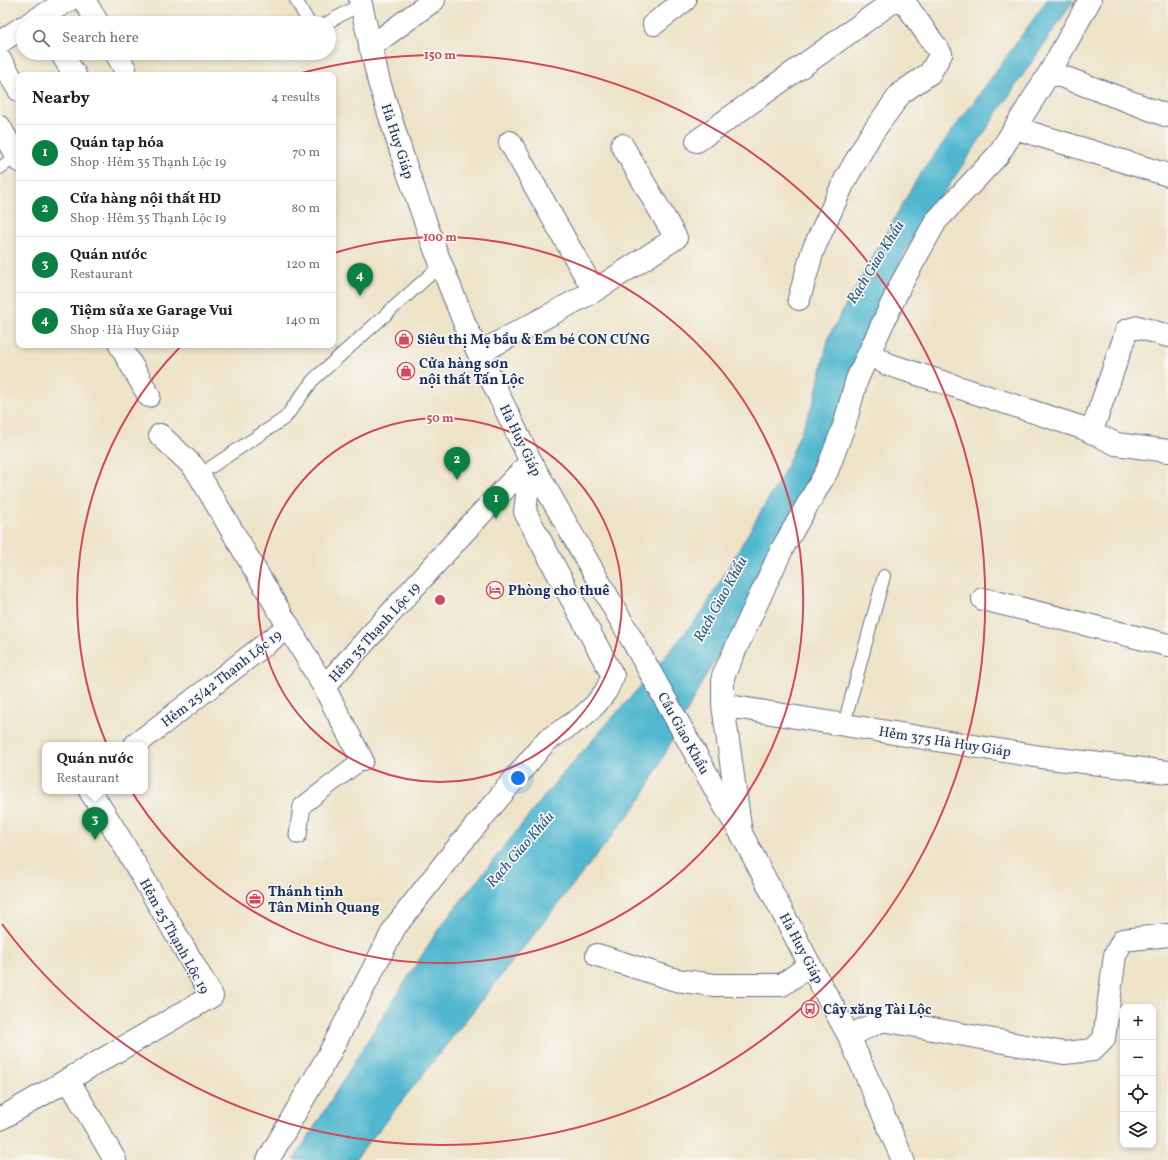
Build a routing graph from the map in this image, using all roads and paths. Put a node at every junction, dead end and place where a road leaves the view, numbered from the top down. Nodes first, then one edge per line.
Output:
1 (69, 0) edge
2 (84, 0) edge
3 (296, 0) edge
4 (434, 0) edge
5 (685, 0) edge
6 (895, 0) edge
7 (903, 0) edge
8 (1090, 0) edge
9 (360, 2) edge
10 (45, 16) edge
11 (94, 16) edge
12 (305, 16) edge
13 (336, 17) edge
14 (654, 24) dead end
15 (16, 33) edge
16 (0, 42) edge
17 (370, 46) junction
18 (0, 60) edge
19 (66, 60) edge
20 (74, 72) edge
21 (1050, 72) junction
22 (16, 85) edge
23 (1168, 116) edge
24 (0, 127) edge
25 (1015, 128) junction
26 (697, 141) dead end
27 (510, 142) dead end
28 (622, 145) dead end
29 (12, 162) edge
30 (1168, 175) edge
31 (441, 265) junction
32 (594, 291) junction
33 (799, 299) dead end
34 (1168, 336) edge
35 (122, 348) edge
36 (479, 353) junction
37 (868, 353) junction
38 (149, 396) dead end
39 (1083, 428) junction
40 (160, 435) dead end
41 (1168, 451) edge
42 (531, 462) junction
43 (211, 467) dead end
44 (884, 576) dead end
45 (983, 599) dead end
46 (289, 626) junction
47 (1168, 645) edge
48 (644, 661) joint
49 (324, 687) junction
50 (723, 705) junction
51 (844, 724) junction
52 (139, 742) edge
53 (362, 760) joint
54 (1168, 772) edge
55 (92, 794) edge
56 (724, 805) joint
57 (741, 833) junction
58 (298, 835) dead end
59 (1168, 935) edge
60 (597, 955) dead end
61 (810, 965) junction
62 (849, 1036) junction
63 (68, 1079) junction
64 (0, 1119) edge
65 (114, 1160) edge
66 (268, 1160) edge
67 (903, 1160) edge

1 - 10 street
2 - 11 street
3 - 12 lane
4 - 17 street
5 - 14 street
6 - 26 street
7 - 33 street
8 - 21 street
9 - 13 lane
9 - 17 street, Hà Huy Giáp
15 - 16 street
17 - 31 street, Hà Huy Giáp
18 - 22 street
19 - 20 street
21 - 23 street
21 - 25 street
24 - 29 street
25 - 30 street
25 - 37 street
27 - 32 street
28 - 32 street
31 - 36 street, Hà Huy Giáp
31 - 43 lane
32 - 36 street
34 - 39 street
35 - 38 street
36 - 42 street, Hà Huy Giáp
37 - 39 street
37 - 50 street
39 - 41 street
40 - 46 street, Hẻm 35 Thạnh Lộc 19
42 - 48 street, Hà Huy Giáp
42 - 49 street, Hẻm 35 Thạnh Lộc 19
42 - 66 street
44 - 51 lane
45 - 47 street
46 - 49 street, Hẻm 35 Thạnh Lộc 19
46 - 52 street, Hẻm 25/42 Thạnh Lộc 19
48 - 56 street, Cầu Giao Khẩu
49 - 53 street
50 - 51 street, Hẻm 375 Hà Huy Giáp
50 - 57 street
51 - 54 street, Hẻm 375 Hà Huy Giáp
53 - 58 street
55 - 63 street, Hẻm 25 Thạnh Lộc 19
56 - 57 street, Hà Huy Giáp
57 - 61 street, Hà Huy Giáp
59 - 62 street
60 - 61 street
61 - 62 street, Hà Huy Giáp
62 - 67 street, Hà Huy Giáp
63 - 64 street, Hẻm 25 Thạnh Lộc 19
63 - 65 street

